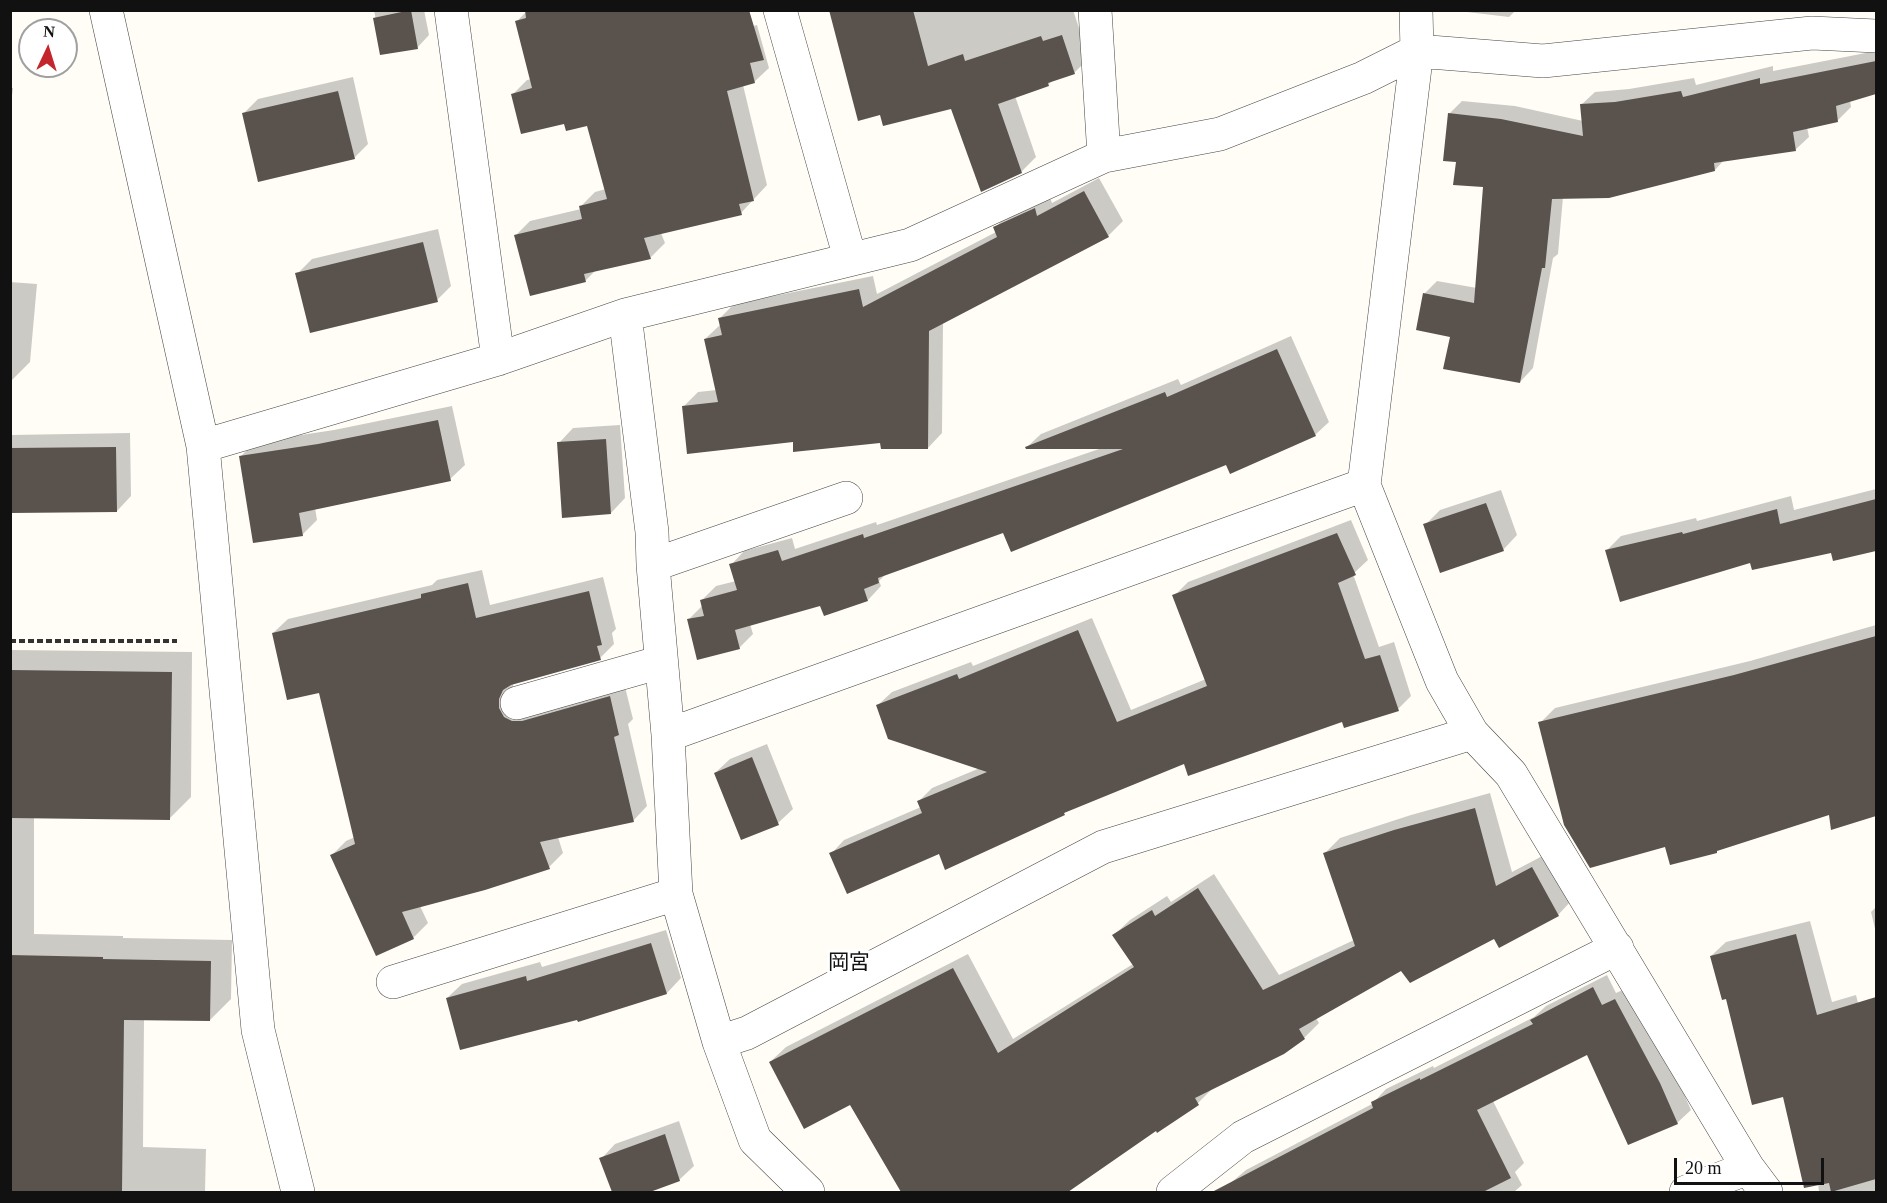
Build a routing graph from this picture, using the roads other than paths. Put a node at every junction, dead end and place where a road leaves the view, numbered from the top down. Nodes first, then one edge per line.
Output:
1 (106, 10) edge
2 (452, 10) edge
3 (780, 10) edge
4 (1095, 10) edge
5 (1416, 10) edge
6 (1876, 36) edge
7 (1417, 51) junction
8 (1104, 156) junction
9 (850, 258) junction
10 (625, 315) junction
11 (498, 359) junction
12 (203, 446) junction
13 (1364, 485) junction
14 (846, 498) dead end
15 (653, 566) junction
16 (661, 662) junction
17 (517, 703) dead end
18 (1472, 733) junction
19 (668, 735) junction
20 (676, 894) junction
21 (1617, 948) junction
22 (393, 982) dead end
23 (719, 1042) junction
24 (1757, 1180) edge
25 (298, 1192) edge
26 (808, 1192) edge
27 (1173, 1192) edge
28 (1686, 1192) edge

1 - 12 street
2 - 11 street
3 - 9 street
4 - 8 street
5 - 7 street
6 - 7 street
7 - 8 street
7 - 13 street
8 - 9 street
9 - 10 street
10 - 11 street
10 - 15 street
11 - 12 street
12 - 25 street
13 - 18 street
13 - 19 street
14 - 15 street
15 - 16 street
16 - 17 street
16 - 19 street
18 - 21 street
18 - 23 street
19 - 20 street
20 - 22 street
20 - 23 street
21 - 24 street
21 - 27 street
23 - 26 street
24 - 28 street

